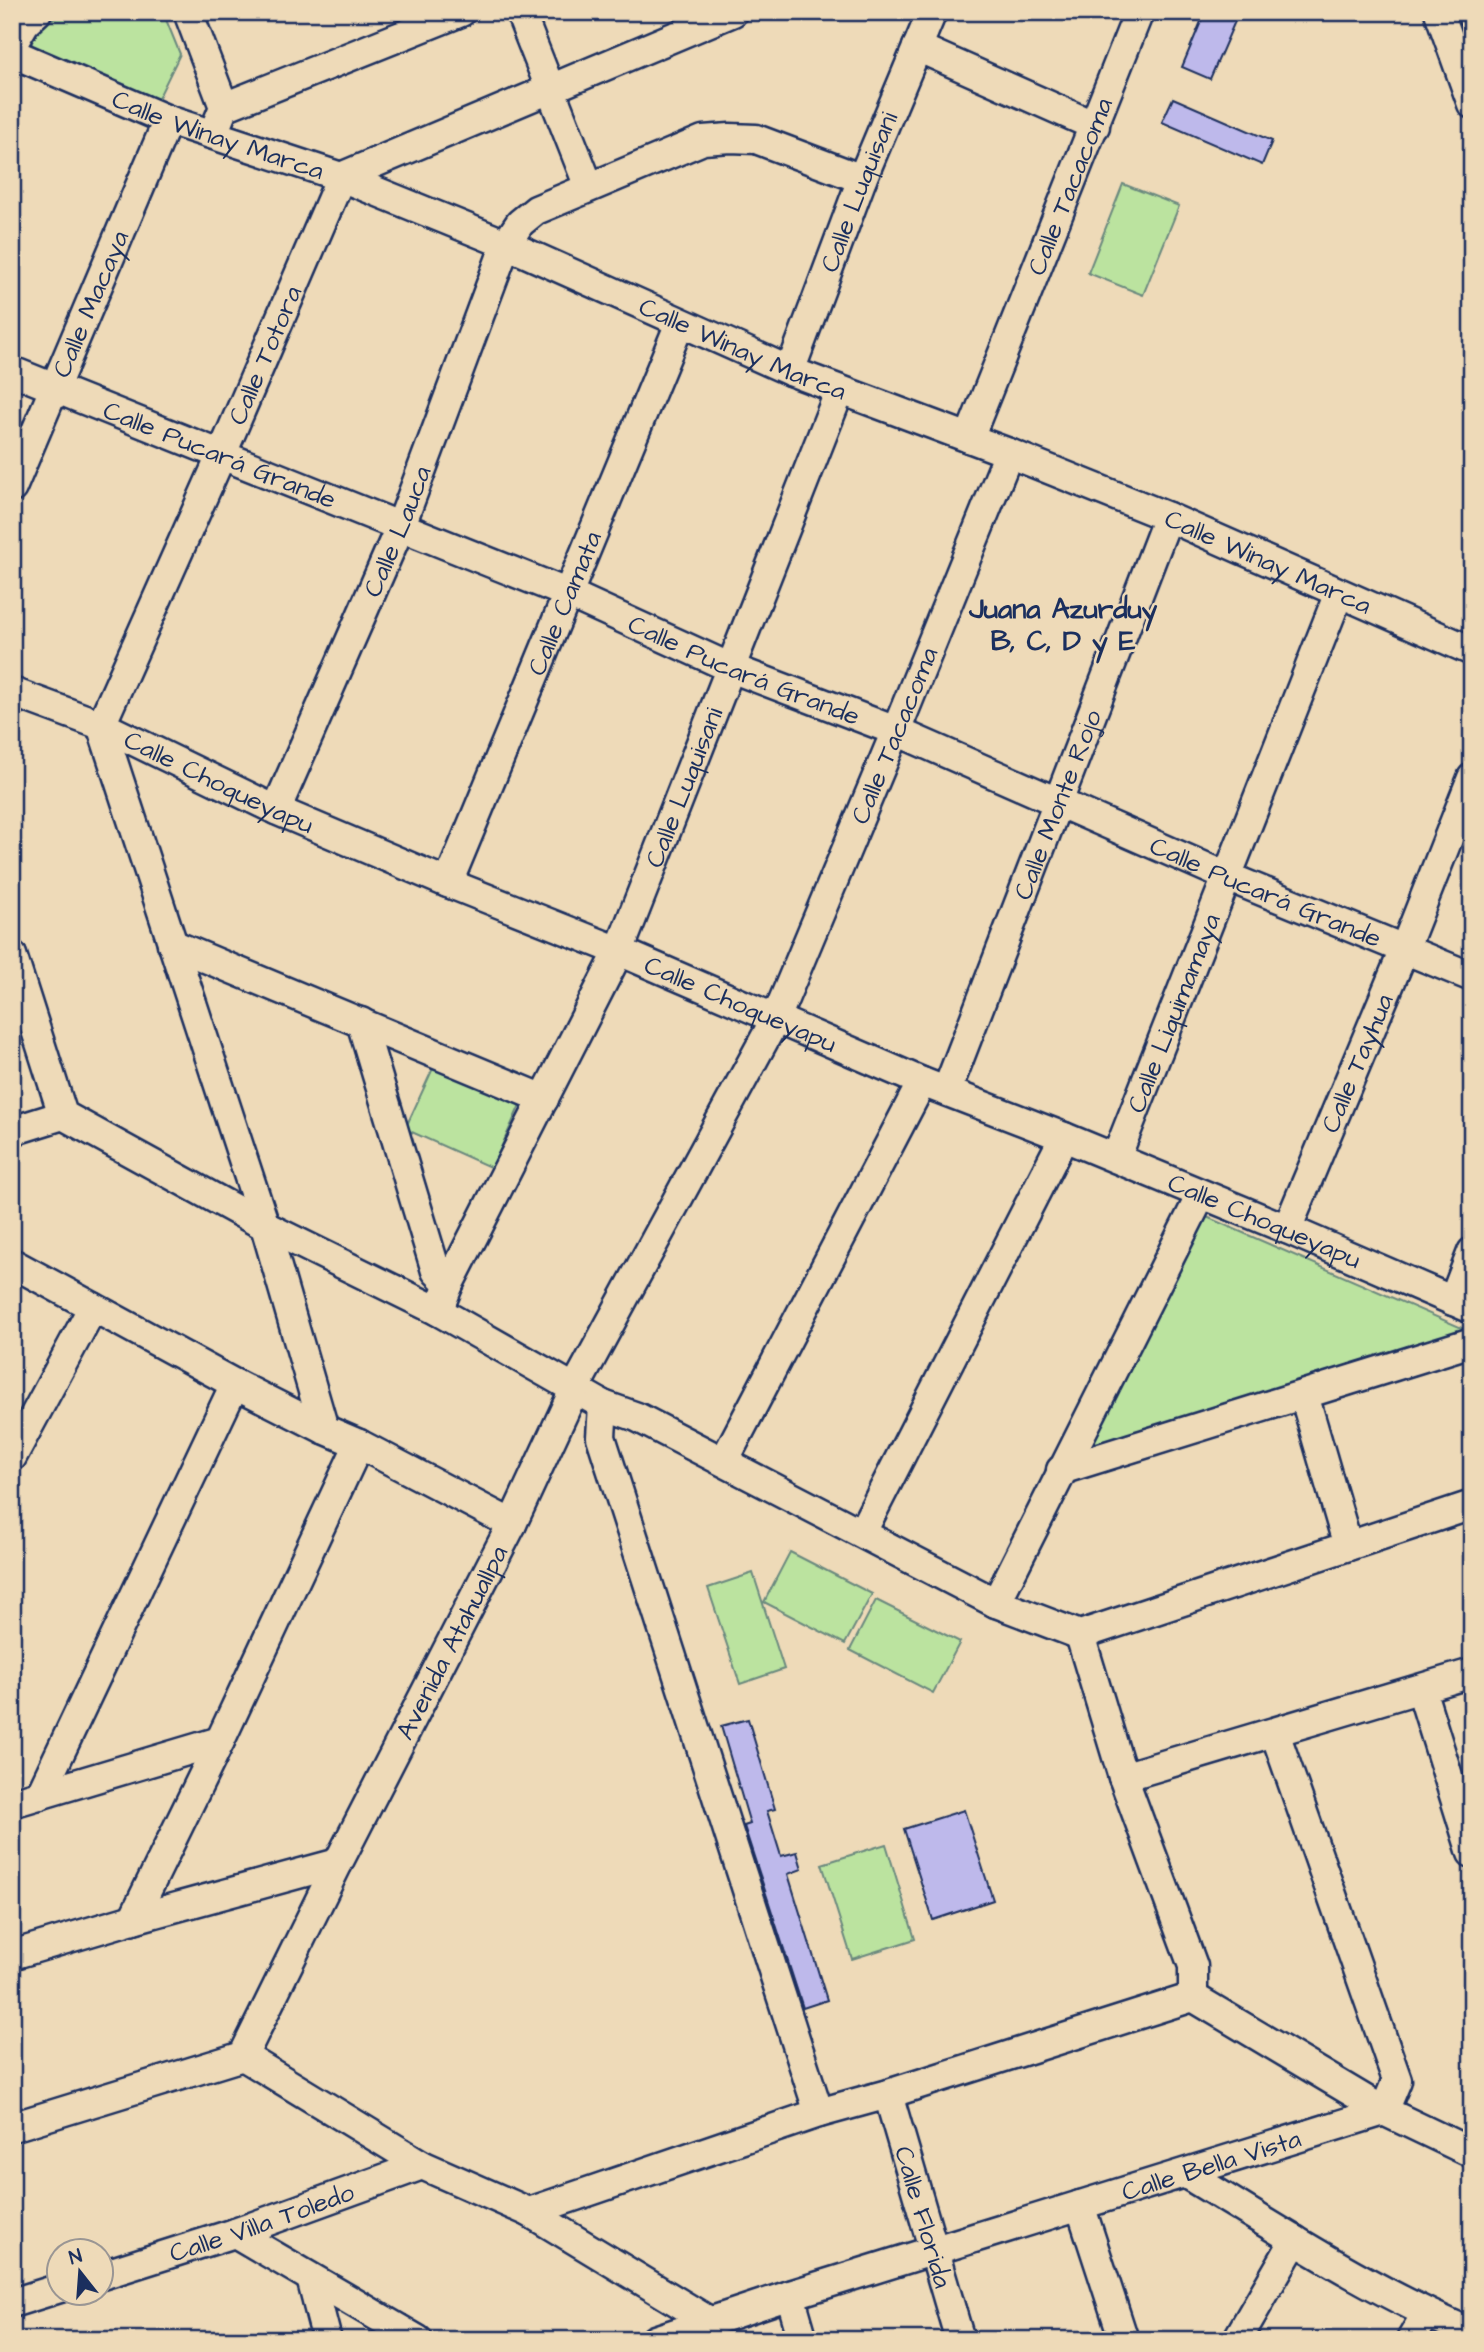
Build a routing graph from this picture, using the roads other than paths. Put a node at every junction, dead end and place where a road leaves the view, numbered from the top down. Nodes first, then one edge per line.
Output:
1 (37, 12) edge
2 (188, 12) edge
3 (461, 12) edge
4 (520, 12) edge
5 (733, 12) edge
6 (932, 12) edge
7 (1139, 12) edge
8 (1439, 12) edge
9 (12, 45) edge
10 (917, 47) junction
11 (12, 53) edge
12 (551, 90) junction
13 (1472, 104) edge
14 (224, 107) junction
15 (168, 120) junction
16 (1095, 126) junction
17 (213, 133) junction
18 (341, 177) junction
19 (862, 179) junction
20 (589, 187) junction
21 (506, 244) junction
22 (680, 323) junction
23 (12, 371) edge
24 (790, 371) junction
25 (53, 388) junction
26 (840, 390) junction
27 (970, 438) junction
28 (1009, 453) junction
29 (221, 456) junction
30 (12, 488) edge
31 (1168, 517) junction
32 (401, 525) junction
33 (1339, 593) junction
34 (569, 594) junction
35 (1472, 651) edge
36 (731, 668) junction
37 (12, 692) edge
38 (101, 725) junction
39 (896, 731) junction
40 (1472, 778) edge
41 (1057, 803) junction
42 (276, 810) junction
43 (1228, 877) junction
44 (448, 883) junction
45 (172, 944) junction
46 (1404, 950) junction
47 (619, 951) junction
48 (13, 962) edge
49 (1472, 977) edge
50 (776, 1018) junction
51 (361, 1022) junction
52 (934, 1086) junction
53 (544, 1099) junction
54 (63, 1115) junction
55 (12, 1131) edge
56 (1064, 1136) junction
57 (1116, 1158) junction
58 (1201, 1195) junction
59 (265, 1226) junction
60 (1287, 1229) junction
61 (1472, 1252) edge
62 (12, 1263) edge
63 (449, 1284) junction
64 (1462, 1305) edge
65 (93, 1307) junction
66 (438, 1311) junction
67 (1472, 1342) edge
68 (235, 1384) junction
69 (575, 1388) junction
70 (1304, 1395) junction
71 (603, 1405) junction
72 (324, 1429) junction
73 (359, 1444) junction
74 (14, 1448) edge
75 (724, 1461) junction
76 (1061, 1470) junction
77 (1472, 1505) edge
78 (512, 1524) junction
79 (862, 1532) junction
80 (1348, 1546) junction
81 (996, 1603) junction
82 (1080, 1635) junction
83 (1472, 1673) edge
84 (1421, 1689) junction
85 (1275, 1733) junction
86 (220, 1741) junction
87 (1124, 1777) junction
88 (40, 1795) junction
89 (12, 1803) edge
90 (1470, 1842) edge
91 (338, 1863) junction
92 (133, 1919) junction
93 (12, 1955) edge
94 (1194, 1997) junction
95 (243, 2056) junction
96 (888, 2094) junction
97 (1384, 2110) junction
98 (819, 2113) junction
99 (12, 2127) edge
100 (1472, 2153) edge
101 (422, 2165) junction
102 (1186, 2174) junction
103 (1080, 2205) junction
104 (529, 2212) junction
105 (234, 2233) junction
106 (1295, 2240) junction
107 (933, 2250) junction
108 (116, 2271) edge
109 (312, 2278) junction
110 (46, 2293) edge
111 (790, 2295) junction
112 (12, 2304) edge
113 (1426, 2314) junction
114 (709, 2321) junction
115 (1472, 2333) edge
116 (327, 2340) edge
117 (418, 2340) edge
118 (655, 2340) edge
119 (803, 2340) edge
120 (960, 2340) edge
121 (1124, 2340) edge
122 (1237, 2340) edge
123 (1411, 2340) edge

1 - 9 street
2 - 14 street
3 - 14 street
4 - 12 street
5 - 12 street
6 - 10 street, Calle Luquisani
7 - 16 street, Calle Tacacoma
8 - 13 street
10 - 16 street
10 - 19 street, Calle Luquisani
11 - 15 street, Calle Winay Marca
12 - 18 street
12 - 20 street
14 - 17 street
15 - 17 street, Calle Winay Marca
15 - 25 street, Calle Macaya
16 - 27 street, Calle Tacacoma
17 - 18 street, Calle Winay Marca
18 - 21 street, Calle Winay Marca
18 - 29 street, Calle Totora
19 - 20 street, Calle Lauca
19 - 24 street, Calle Luquisani
20 - 21 street, Calle Lauca
21 - 22 street, Calle Winay Marca
21 - 32 street, Calle Lauca
22 - 24 street, Calle Winay Marca
22 - 34 street, Calle Camata
23 - 25 street, Calle Pucará Grande
24 - 26 street, Calle Winay Marca
25 - 29 street, Calle Pucará Grande
25 - 30 street, Calle Macaya
26 - 27 street, Calle Winay Marca
26 - 36 street, Calle Luquisani
27 - 28 street, Calle Winay Marca
28 - 31 street, Calle Winay Marca
28 - 39 street, Calle Tacacoma
29 - 32 street, Calle Pucará Grande
29 - 38 street, Calle Totora
31 - 33 street, Calle Winay Marca
31 - 41 street, Calle Monte Rojo
32 - 34 street, Calle Pucará Grande
32 - 42 street, Calle Lauca
33 - 35 street, Calle Winay Marca
33 - 43 street, Calle Liquimamaya
34 - 36 street, Calle Pucará Grande
34 - 44 street, Calle Camata
36 - 39 street, Calle Pucará Grande
36 - 47 street, Calle Luquisani
37 - 38 street, Calle Choqueyapu
38 - 42 street, Calle Choqueyapu
38 - 45 street
39 - 41 street, Calle Pucará Grande
39 - 50 street, Calle Tacacoma
40 - 46 street, Calle Tayhua
41 - 43 street, Calle Pucará Grande
41 - 52 street, Calle Monte Rojo
42 - 44 street, Calle Choqueyapu
43 - 46 street, Calle Pucará Grande
43 - 57 street, Calle Liquimamaya
44 - 47 street, Calle Choqueyapu
45 - 51 street
45 - 59 street
46 - 49 street, Calle Pucará Grande
46 - 60 street, Calle Tayhua
47 - 50 street, Calle Choqueyapu
47 - 53 street, Calle Luquisani
48 - 54 street
50 - 52 street, Calle Choqueyapu
50 - 69 street, Avenida Atahuallpa
51 - 53 street
51 - 63 street
52 - 56 street, Calle Choqueyapu
52 - 75 street, Calle Monte Rojo
53 - 63 street, Calle Luquisani
54 - 55 street
54 - 59 street
56 - 57 street, Calle Choqueyapu
56 - 79 street
57 - 58 street, Calle Choqueyapu
58 - 60 street, Calle Choqueyapu
58 - 76 street
59 - 66 street
59 - 72 street
60 - 64 street, Calle Choqueyapu
61 - 64 street
62 - 65 street
63 - 66 street, Calle Luquisani
65 - 68 street
65 - 74 street
66 - 69 street
67 - 70 street
68 - 72 street
68 - 88 street
69 - 71 street
69 - 78 street, Avenida Atahuallpa
70 - 76 street
70 - 80 street
71 - 75 street
71 - 98 street
72 - 73 street
73 - 78 street
73 - 86 street
75 - 79 street
76 - 81 street
77 - 80 street
78 - 91 street, Avenida Atahuallpa
79 - 81 street
80 - 82 street
81 - 82 street
82 - 87 street
83 - 84 street
84 - 85 street
84 - 90 street
85 - 87 street
85 - 97 street
86 - 88 street
86 - 92 street
87 - 94 street
88 - 89 street
91 - 92 street
91 - 95 street, Avenida Atahuallpa
92 - 93 street
94 - 96 street
94 - 97 street
95 - 99 street
95 - 101 street
96 - 98 street
96 - 107 street, Calle Florida
97 - 100 street
97 - 102 street, Calle Bella Vista
98 - 104 street
101 - 104 street
101 - 105 street, Calle Villa Toledo
102 - 103 street, Calle Bella Vista
102 - 106 street
103 - 107 street, Calle Bella Vista
103 - 121 street
104 - 114 street
105 - 108 street, Calle Villa Toledo
105 - 109 street
106 - 113 street
106 - 122 street
107 - 111 street, Calle Bella Vista
107 - 120 street, Calle Florida
109 - 116 street
109 - 117 street
110 - 112 street
111 - 114 street, Calle Bella Vista
111 - 119 street
113 - 115 street
113 - 123 street
114 - 118 street, Calle Bella Vista

